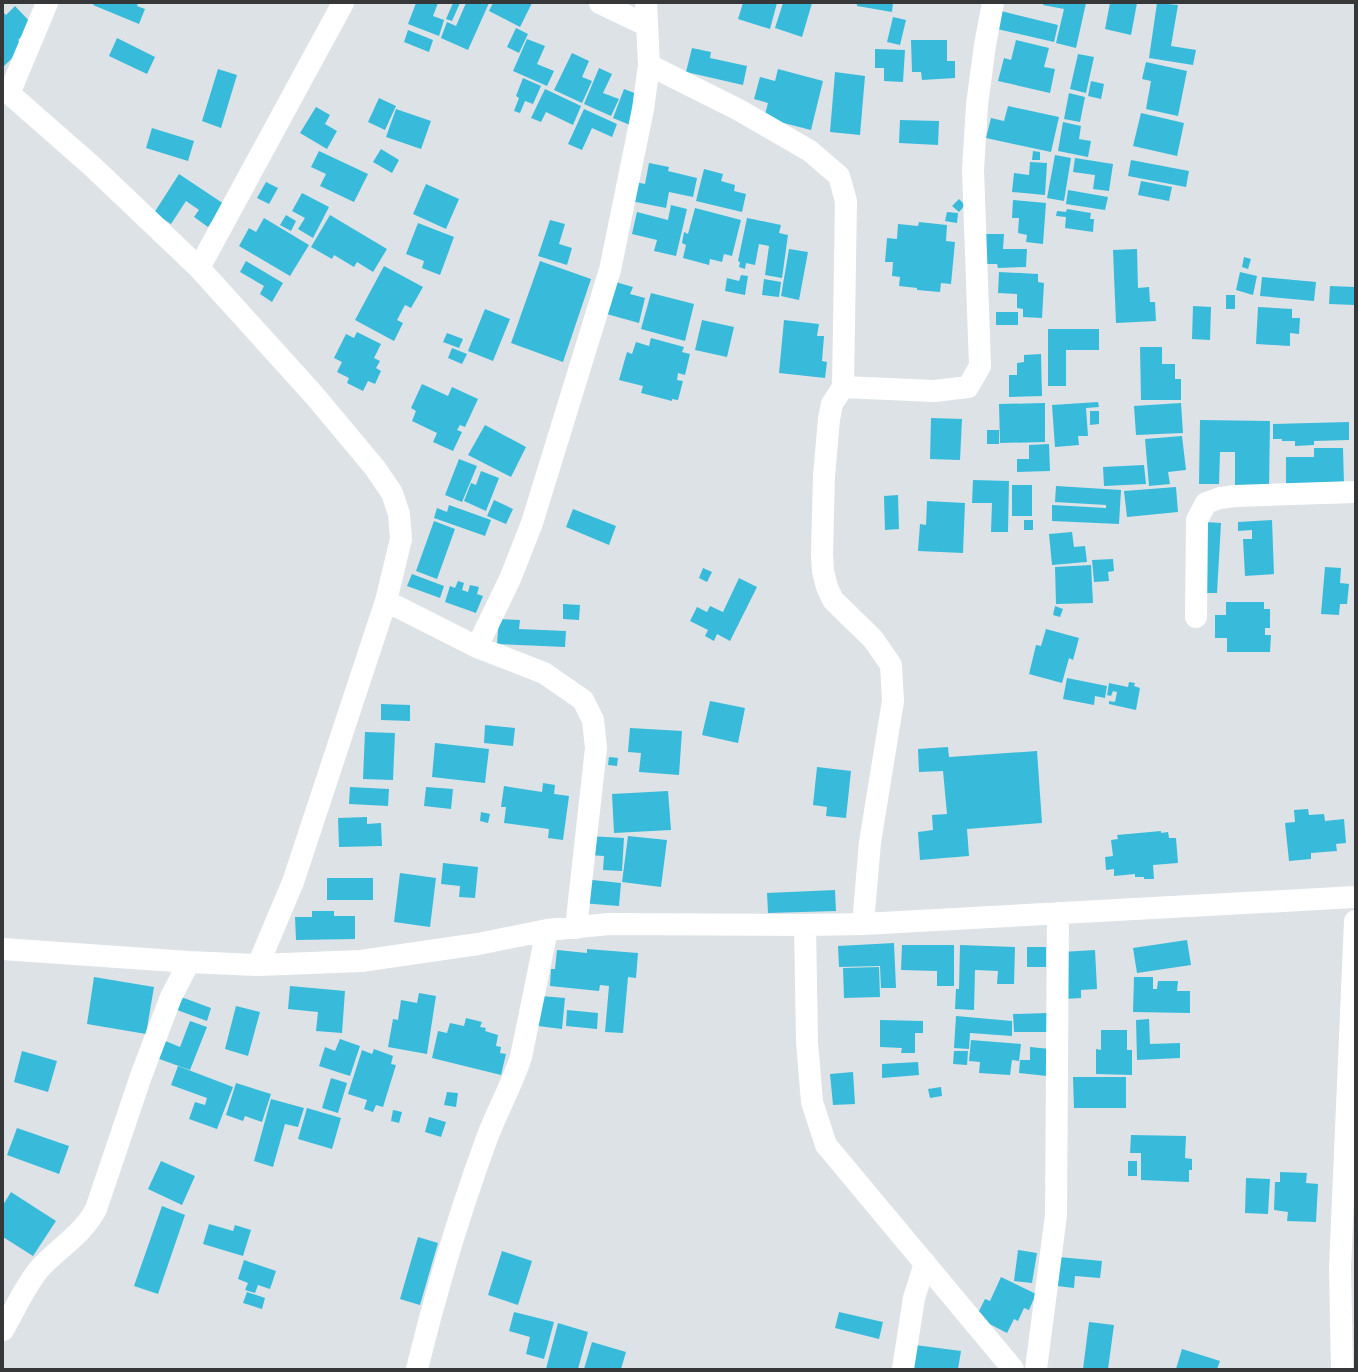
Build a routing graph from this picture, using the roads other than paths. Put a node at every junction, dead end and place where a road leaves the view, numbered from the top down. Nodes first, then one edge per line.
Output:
1 (47, 3) edge
2 (343, 3) edge
3 (600, 3) edge
4 (646, 3) edge
5 (993, 3) edge
6 (646, 25) junction
7 (649, 65) junction
8 (6, 91) edge
9 (198, 268) junction
10 (843, 387) junction
11 (1355, 492) edge
12 (386, 601) junction
13 (1196, 617) dead end
14 (477, 647) junction
15 (1355, 897) edge
16 (1058, 913) junction
17 (1355, 921) edge
18 (863, 924) junction
19 (805, 925) junction
20 (576, 928) junction
21 (547, 930) junction
22 (3, 949) edge
23 (189, 962) junction
24 (258, 966) junction
25 (925, 1263) junction
26 (3, 1330) edge
27 (416, 1369) edge
28 (903, 1369) edge
29 (1012, 1369) edge
30 (1036, 1369) edge
31 (1342, 1369) edge

1 - 8 street
2 - 9 street
3 - 6 street
4 - 6 street
5 - 10 street
6 - 7 street
7 - 10 street
7 - 14 street
8 - 9 street
9 - 12 street
10 - 18 street
11 - 13 street
12 - 14 street
12 - 24 street
14 - 20 street
15 - 16 street
16 - 18 street
16 - 30 street
17 - 31 street
18 - 19 street
19 - 20 street
19 - 25 street
20 - 21 street
21 - 24 street
21 - 27 street
22 - 23 street
23 - 24 street
23 - 26 street
25 - 28 street
25 - 29 street

